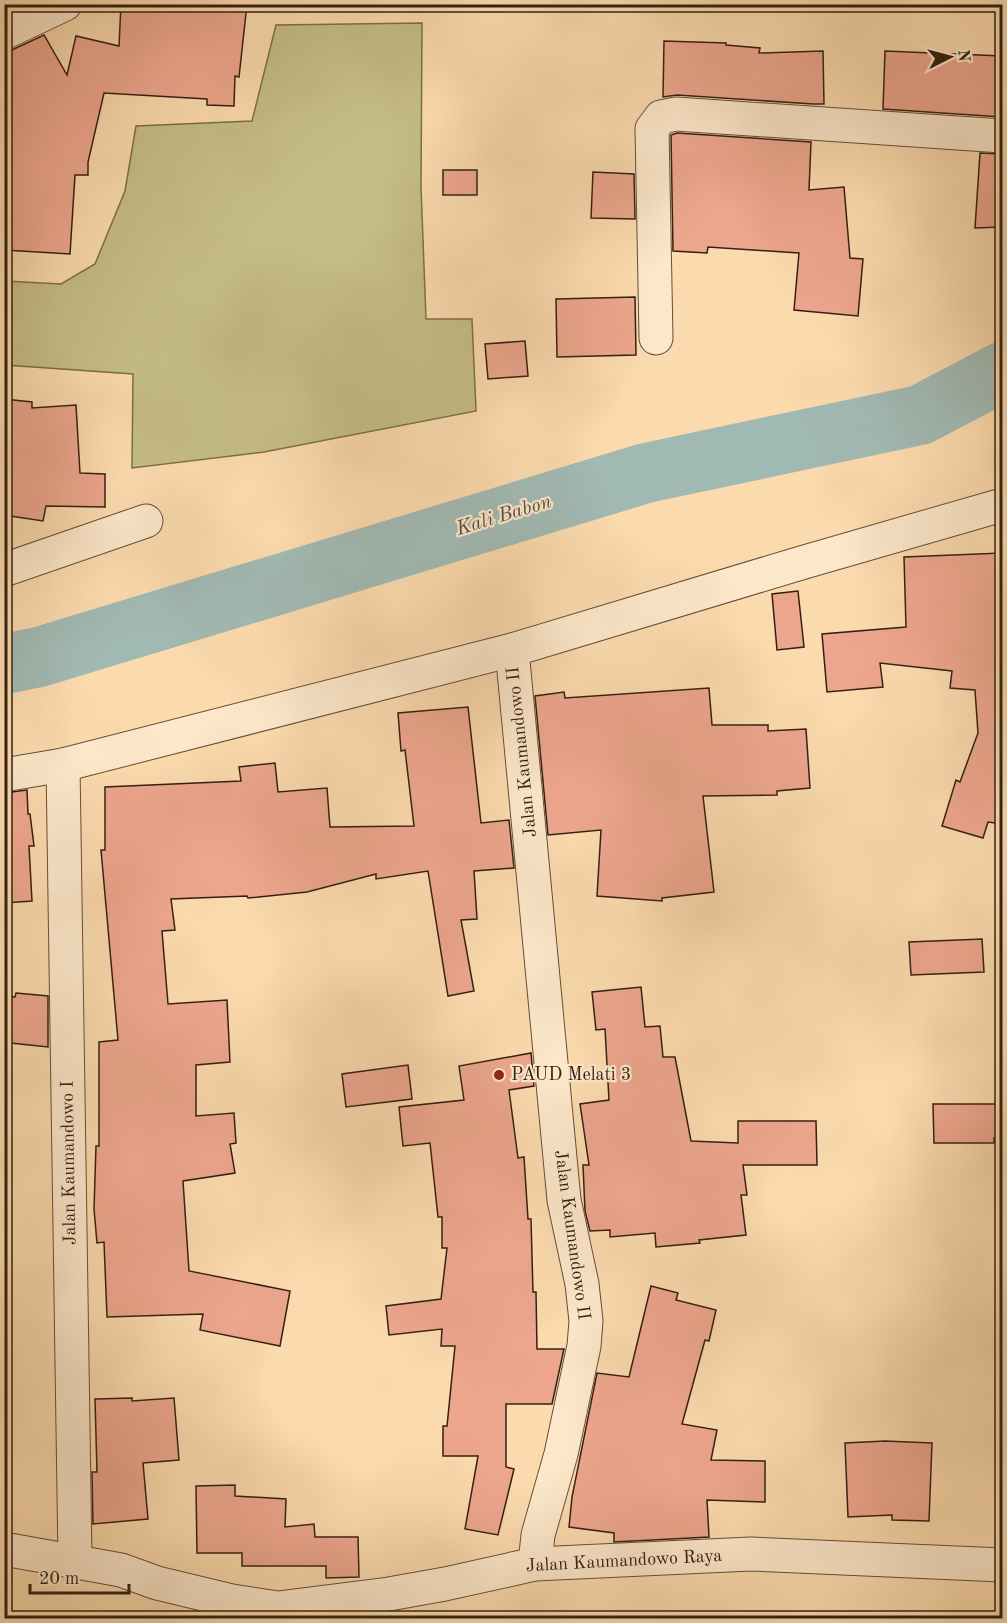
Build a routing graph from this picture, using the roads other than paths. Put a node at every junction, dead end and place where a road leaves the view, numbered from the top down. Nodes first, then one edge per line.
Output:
1 (65, 4) edge
2 (4, 33) edge
3 (1002, 136) edge
4 (656, 338) dead end
5 (1002, 505) edge
6 (146, 521) dead end
7 (4, 570) edge
8 (512, 650) junction
9 (63, 765) junction
10 (4, 775) edge
11 (4, 1549) edge
12 (75, 1561) junction
13 (535, 1564) junction
14 (1002, 1565) edge
15 (391, 1606) edge

1 - 2 street
3 - 4 street
5 - 8 street
6 - 7 street
8 - 9 street
8 - 13 street, Jalan Kaumandowo II
9 - 10 street
9 - 12 street, Jalan Kaumandowo I
11 - 12 street, Jalan Kaumandowo Raya
12 - 15 street, Jalan Kaumandowo Raya
13 - 14 street, Jalan Kaumandowo Raya
13 - 15 street, Jalan Kaumandowo Raya

